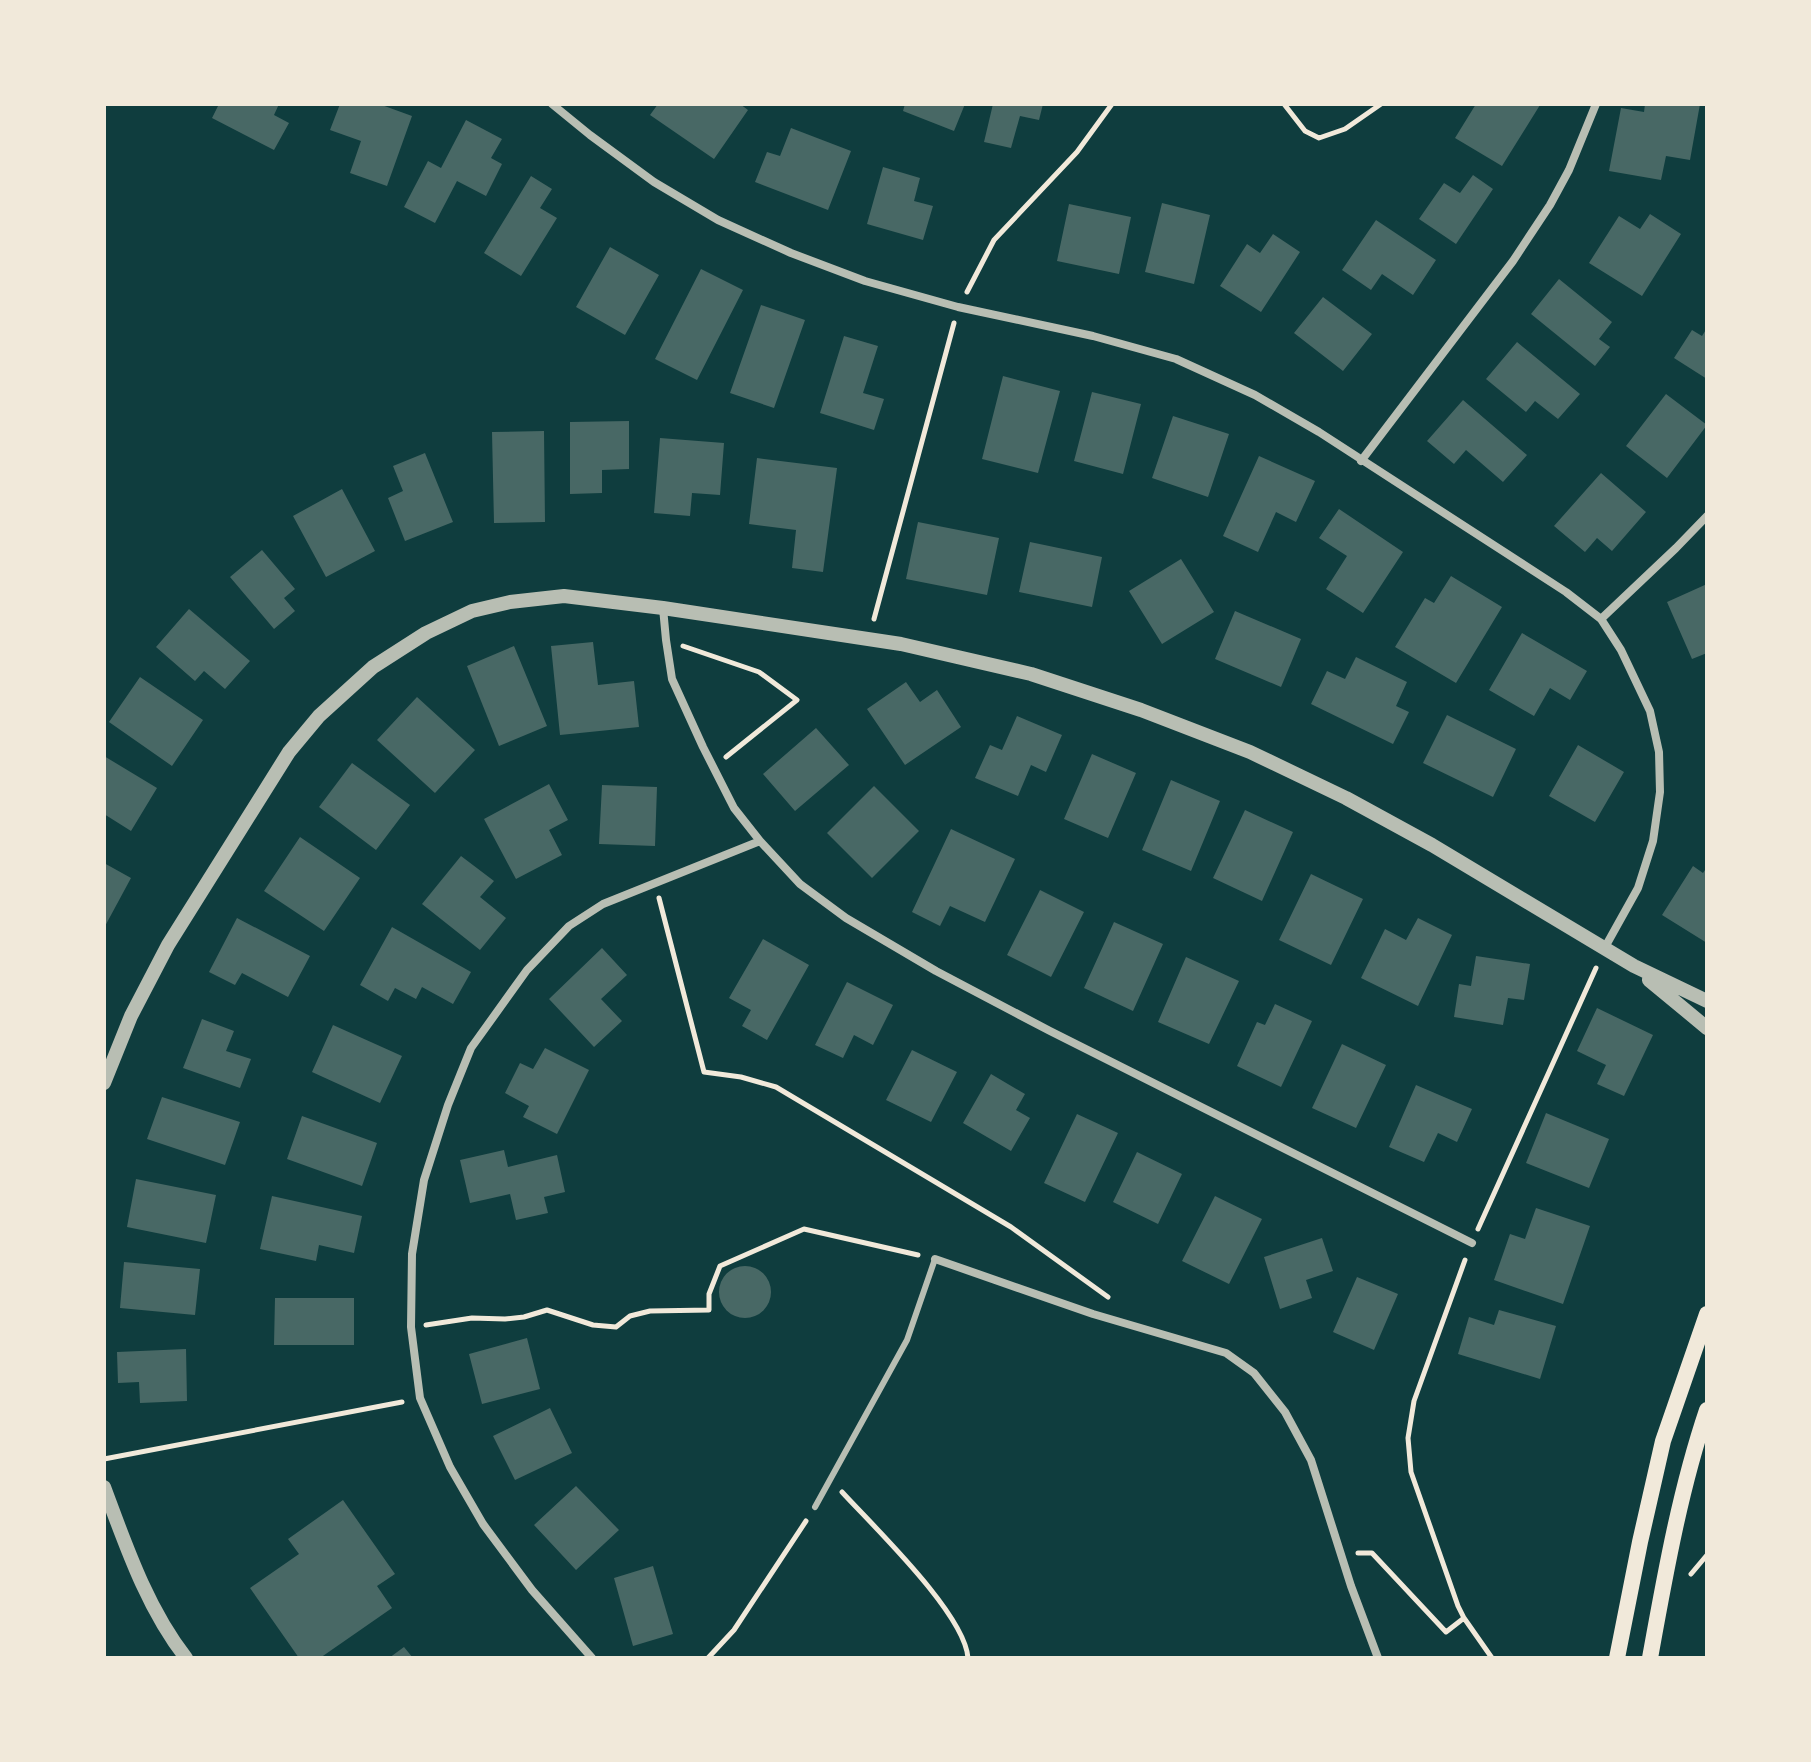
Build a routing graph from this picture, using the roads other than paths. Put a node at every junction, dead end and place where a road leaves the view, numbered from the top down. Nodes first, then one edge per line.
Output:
1 (552, 104) edge
2 (1596, 104) edge
3 (1361, 461) junction
4 (1707, 516) edge
5 (663, 608) junction
6 (1601, 619) junction
7 (760, 841) junction
8 (1604, 949) junction
9 (1634, 966) junction
10 (1707, 1001) edge
11 (1707, 1028) edge
12 (104, 1083) edge
13 (1472, 1243) road end
14 (935, 1259) joint
15 (1707, 1314) edge
16 (1707, 1410) edge
17 (104, 1487) edge
18 (815, 1507) road end
19 (186, 1658) edge
20 (592, 1658) edge
21 (1378, 1658) edge
22 (1617, 1658) edge
23 (1650, 1658) edge

1 - 3 street
2 - 3 street
3 - 6 street
4 - 6 street
5 - 7 street
5 - 8 street
5 - 12 street
6 - 8 street
7 - 13 street
7 - 20 street
8 - 9 street
9 - 10 street
9 - 11 street
14 - 18 lane
14 - 21 street
15 - 22 main road
16 - 23 main road
17 - 19 street

